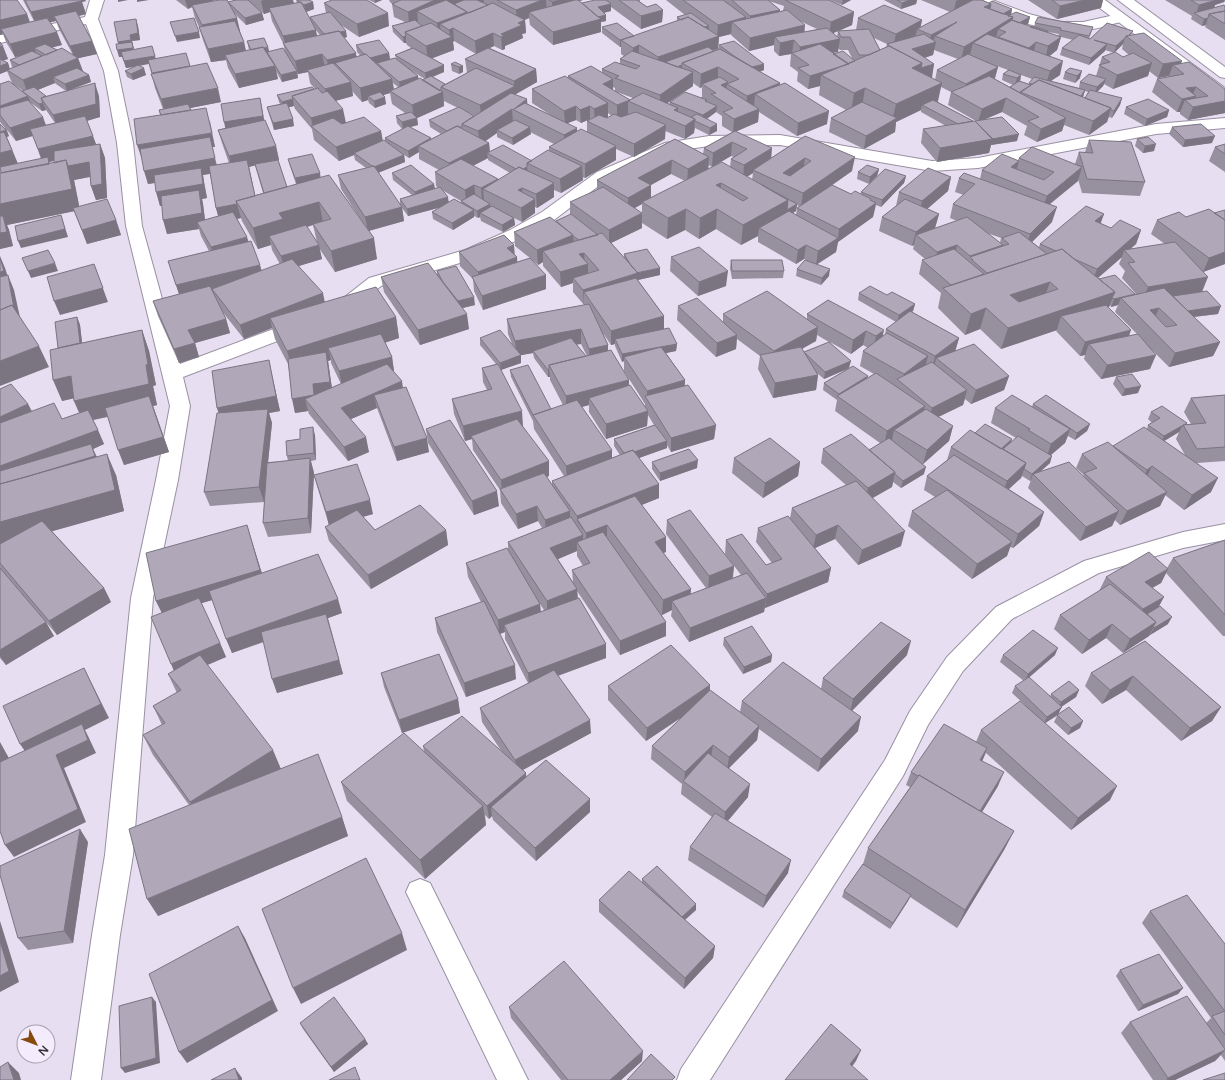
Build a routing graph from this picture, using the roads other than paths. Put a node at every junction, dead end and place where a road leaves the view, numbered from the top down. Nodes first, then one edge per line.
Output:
1 (980, 0) edge
2 (1096, 0) edge
3 (1125, 0) edge
4 (94, 10) edge
5 (1119, 18) junction
6 (0, 38) edge
7 (1225, 74) edge
8 (1225, 95) edge
9 (1225, 123) edge
10 (173, 374) junction
11 (1225, 532) edge
12 (420, 892) dead end
13 (86, 1080) edge
14 (513, 1080) edge
15 (692, 1080) edge

1 - 5 main road
2 - 5 main road
3 - 7 main road
4 - 6 main road
4 - 10 main road
5 - 8 main road
9 - 10 main road
10 - 13 main road
11 - 15 main road
12 - 14 main road

